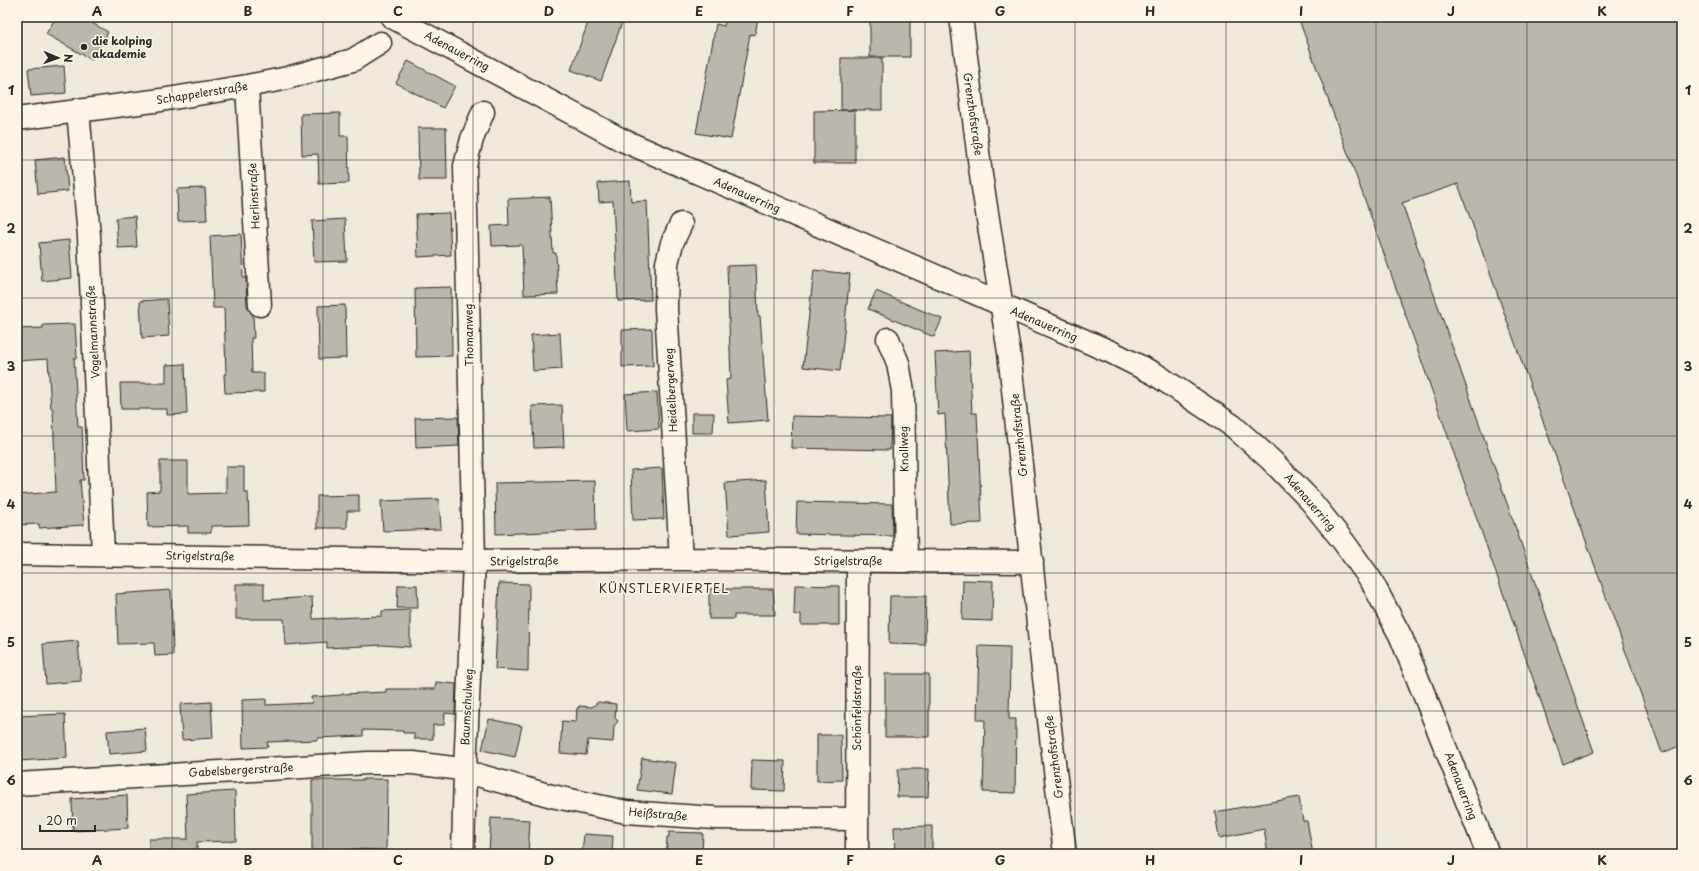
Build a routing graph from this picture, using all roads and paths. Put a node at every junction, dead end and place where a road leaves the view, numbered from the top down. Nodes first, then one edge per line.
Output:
1 (392, 17) edge
2 (961, 17) edge
3 (380, 44) dead end
4 (247, 86) junction
5 (78, 110) junction
6 (483, 112) dead end
7 (17, 119) edge
8 (681, 224) dead end
9 (260, 305) dead end
10 (1002, 305) junction
11 (888, 339) dead end
12 (17, 554) edge
13 (103, 554) junction
14 (681, 559) junction
15 (474, 561) junction
16 (858, 561) junction
17 (906, 561) junction
18 (1032, 562) junction
19 (465, 771) junction
20 (17, 784) edge
21 (857, 819) junction
22 (463, 854) edge
23 (857, 854) edge
24 (1065, 854) edge
25 (1488, 854) edge

1 - 10 street, Adenauerring
2 - 10 street, Grenzhofstraße
3 - 4 street, Schappelerstraße
4 - 5 street, Schappelerstraße
4 - 9 street, Herlinstraße
5 - 7 street, Schappelerstraße
5 - 13 street, Vogelmannstraße
6 - 15 street, Thomanweg
8 - 14 street, Heidelbergerweg
10 - 18 street, Grenzhofstraße
10 - 25 street, Adenauerring
11 - 17 street, Knollweg
12 - 13 street, Strigelstraße
13 - 15 street, Strigelstraße
14 - 15 street, Strigelstraße
14 - 16 street, Strigelstraße
15 - 19 street, Baumschulweg
16 - 17 street, Strigelstraße
16 - 21 street, Schönfeldstraße
17 - 18 street, Strigelstraße
18 - 24 street, Grenzhofstraße
19 - 20 street, Gabelsbergerstraße
19 - 21 street, Heißstraße
19 - 22 street, Baumschulweg
21 - 23 street, Schönfeldstraße

